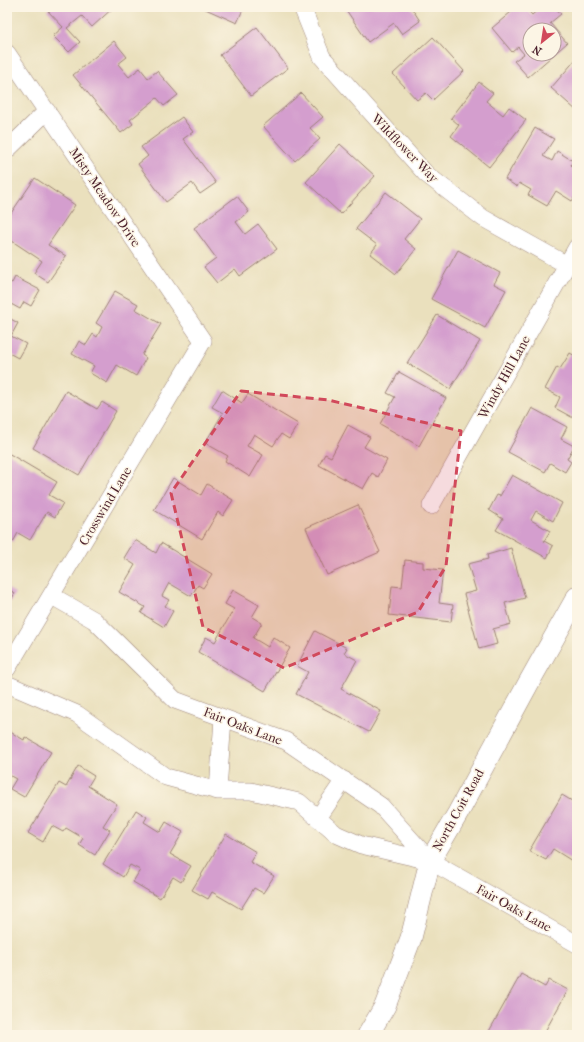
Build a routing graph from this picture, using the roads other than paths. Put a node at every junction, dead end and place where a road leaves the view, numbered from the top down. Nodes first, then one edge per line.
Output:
1 (302, 7) edge
2 (7, 53) edge
3 (48, 111) junction
4 (7, 150) edge
5 (577, 247) edge
6 (567, 265) junction
7 (203, 341) joint
8 (431, 506) dead end
9 (52, 596) junction
10 (577, 597) edge
11 (7, 669) edge
12 (7, 684) edge
13 (223, 718) junction
14 (344, 780) junction
15 (218, 792) junction
16 (318, 818) junction
17 (430, 861) junction
18 (577, 944) edge
19 (368, 1035) edge

1 - 6 street, Wildflower Way
2 - 3 street, Misty Meadow Drive
3 - 4 street
3 - 7 street, Misty Meadow Drive
5 - 6 street, Windy Hill Lane
6 - 8 street, Windy Hill Lane
7 - 9 street, Crosswind Lane
9 - 11 street, Crosswind Lane
9 - 13 street, Fair Oaks Lane
10 - 17 street, North Coit Road
12 - 15 street, Fair Oaks Lane
13 - 14 street, Fair Oaks Lane
13 - 15 street
14 - 16 street
14 - 17 street, Fair Oaks Lane
15 - 16 street, Fair Oaks Lane
16 - 17 street, Fair Oaks Lane
17 - 18 street, Fair Oaks Lane
17 - 19 street, North Coit Road

